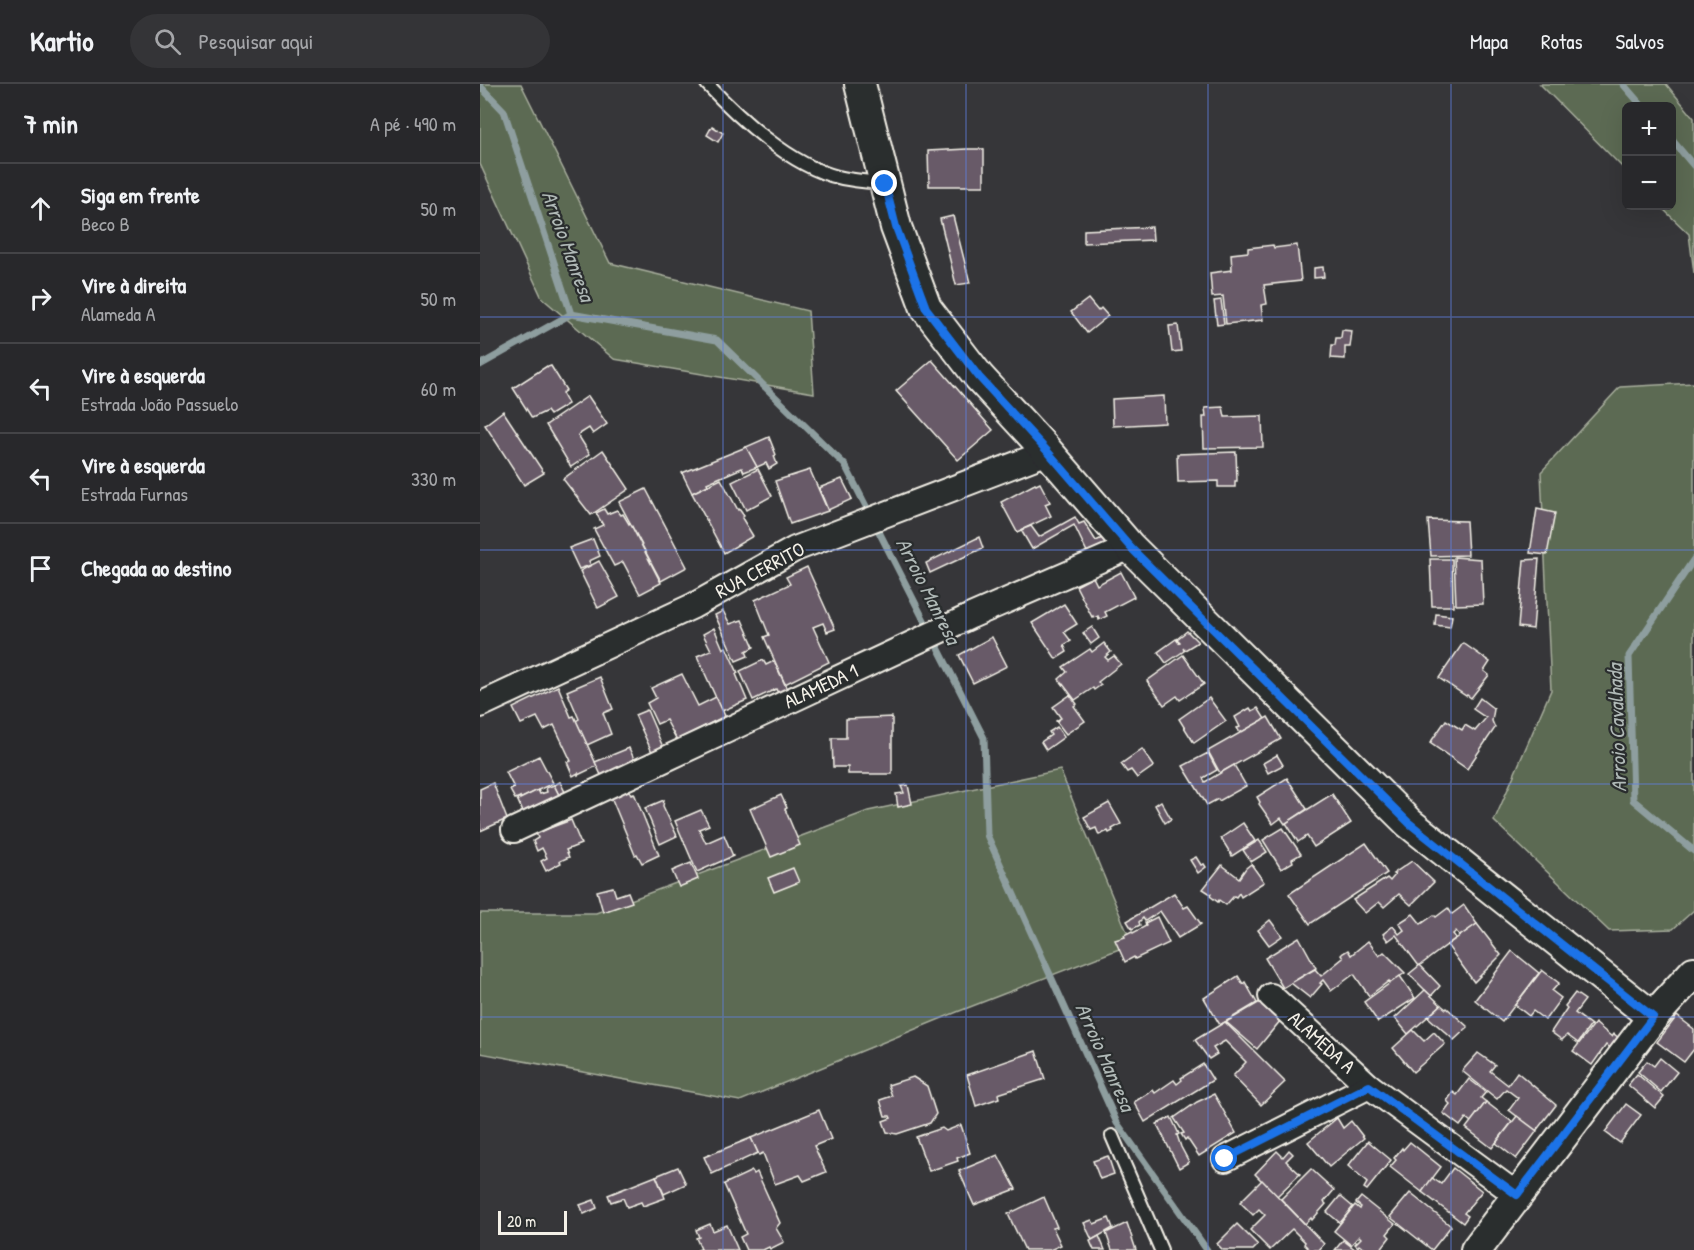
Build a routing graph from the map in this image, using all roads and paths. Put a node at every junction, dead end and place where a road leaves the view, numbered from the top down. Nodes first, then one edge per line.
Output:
1 (707, 84) edge
2 (860, 84) edge
3 (885, 184) junction
4 (1048, 452) junction
5 (1130, 547) junction
6 (480, 705) edge
7 (514, 830) dead end
8 (1694, 972) edge
9 (1271, 996) dead end
10 (1653, 1017) junction
11 (1369, 1086) junction
12 (1112, 1136) dead end
13 (1225, 1159) dead end
14 (1517, 1195) junction
15 (1161, 1250) edge
16 (1476, 1250) edge

1 - 3 lane
2 - 3 street
3 - 4 street
4 - 5 street
4 - 6 street, RUA CERRITO
5 - 7 street, ALAMEDA 1
5 - 10 street
8 - 10 street
9 - 11 street, ALAMEDA A
10 - 14 street
11 - 13 street
11 - 14 street, ALAMEDA A
12 - 15 lane
14 - 16 street

